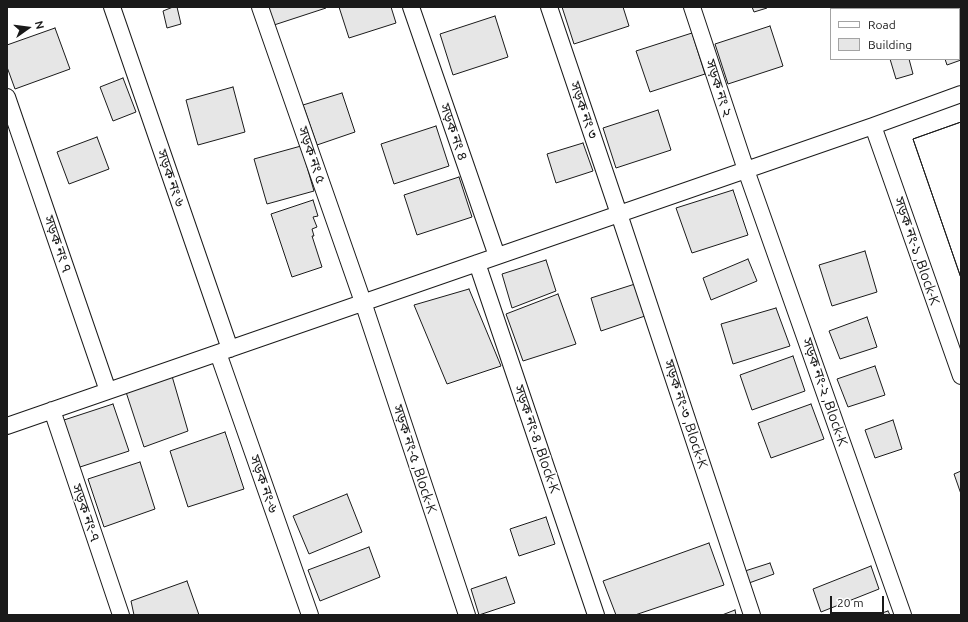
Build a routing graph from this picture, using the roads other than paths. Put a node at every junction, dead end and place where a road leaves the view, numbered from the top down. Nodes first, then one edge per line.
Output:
1 (112, 7) edge
2 (260, 7) edge
3 (411, 7) edge
4 (549, 7) edge
5 (692, 7) edge
6 (961, 94) edge
7 (7, 97) edge
8 (873, 126) junction
9 (746, 170) junction
10 (619, 214) junction
11 (497, 256) junction
12 (477, 263) junction
13 (363, 302) junction
14 (224, 351) junction
15 (961, 376) edge
16 (108, 391) junction
17 (52, 410) junction
18 (7, 426) edge
19 (121, 615) edge
20 (310, 615) edge
21 (467, 615) edge
22 (596, 615) edge
23 (752, 615) edge
24 (903, 615) edge

1 - 14 street, সড়ক নং ৬
2 - 13 street, সড়ক নং ৫
3 - 11 street, সড়ক নং ৪
4 - 10 street, সড়ক নং ৩
5 - 9 street, সড়ক নং ২
6 - 8 street
7 - 16 street, সড়ক নং ৭
8 - 9 street
8 - 15 street, সড়ক নং-১ ,Block-K
9 - 10 street
9 - 24 street, সড়ক নং-২ ,Block-K
10 - 11 street
10 - 23 street, সড়ক নং-৩ ,Block-K
11 - 12 street
12 - 13 street
12 - 22 street, সড়ক নং-৪ ,Block-K
13 - 14 street
13 - 21 street, সড়ক নং-৫ ,Block-K
14 - 16 street
14 - 20 street, সড়ক নং-৬
16 - 17 street
17 - 18 street
17 - 19 street, সড়ক নং-৭

